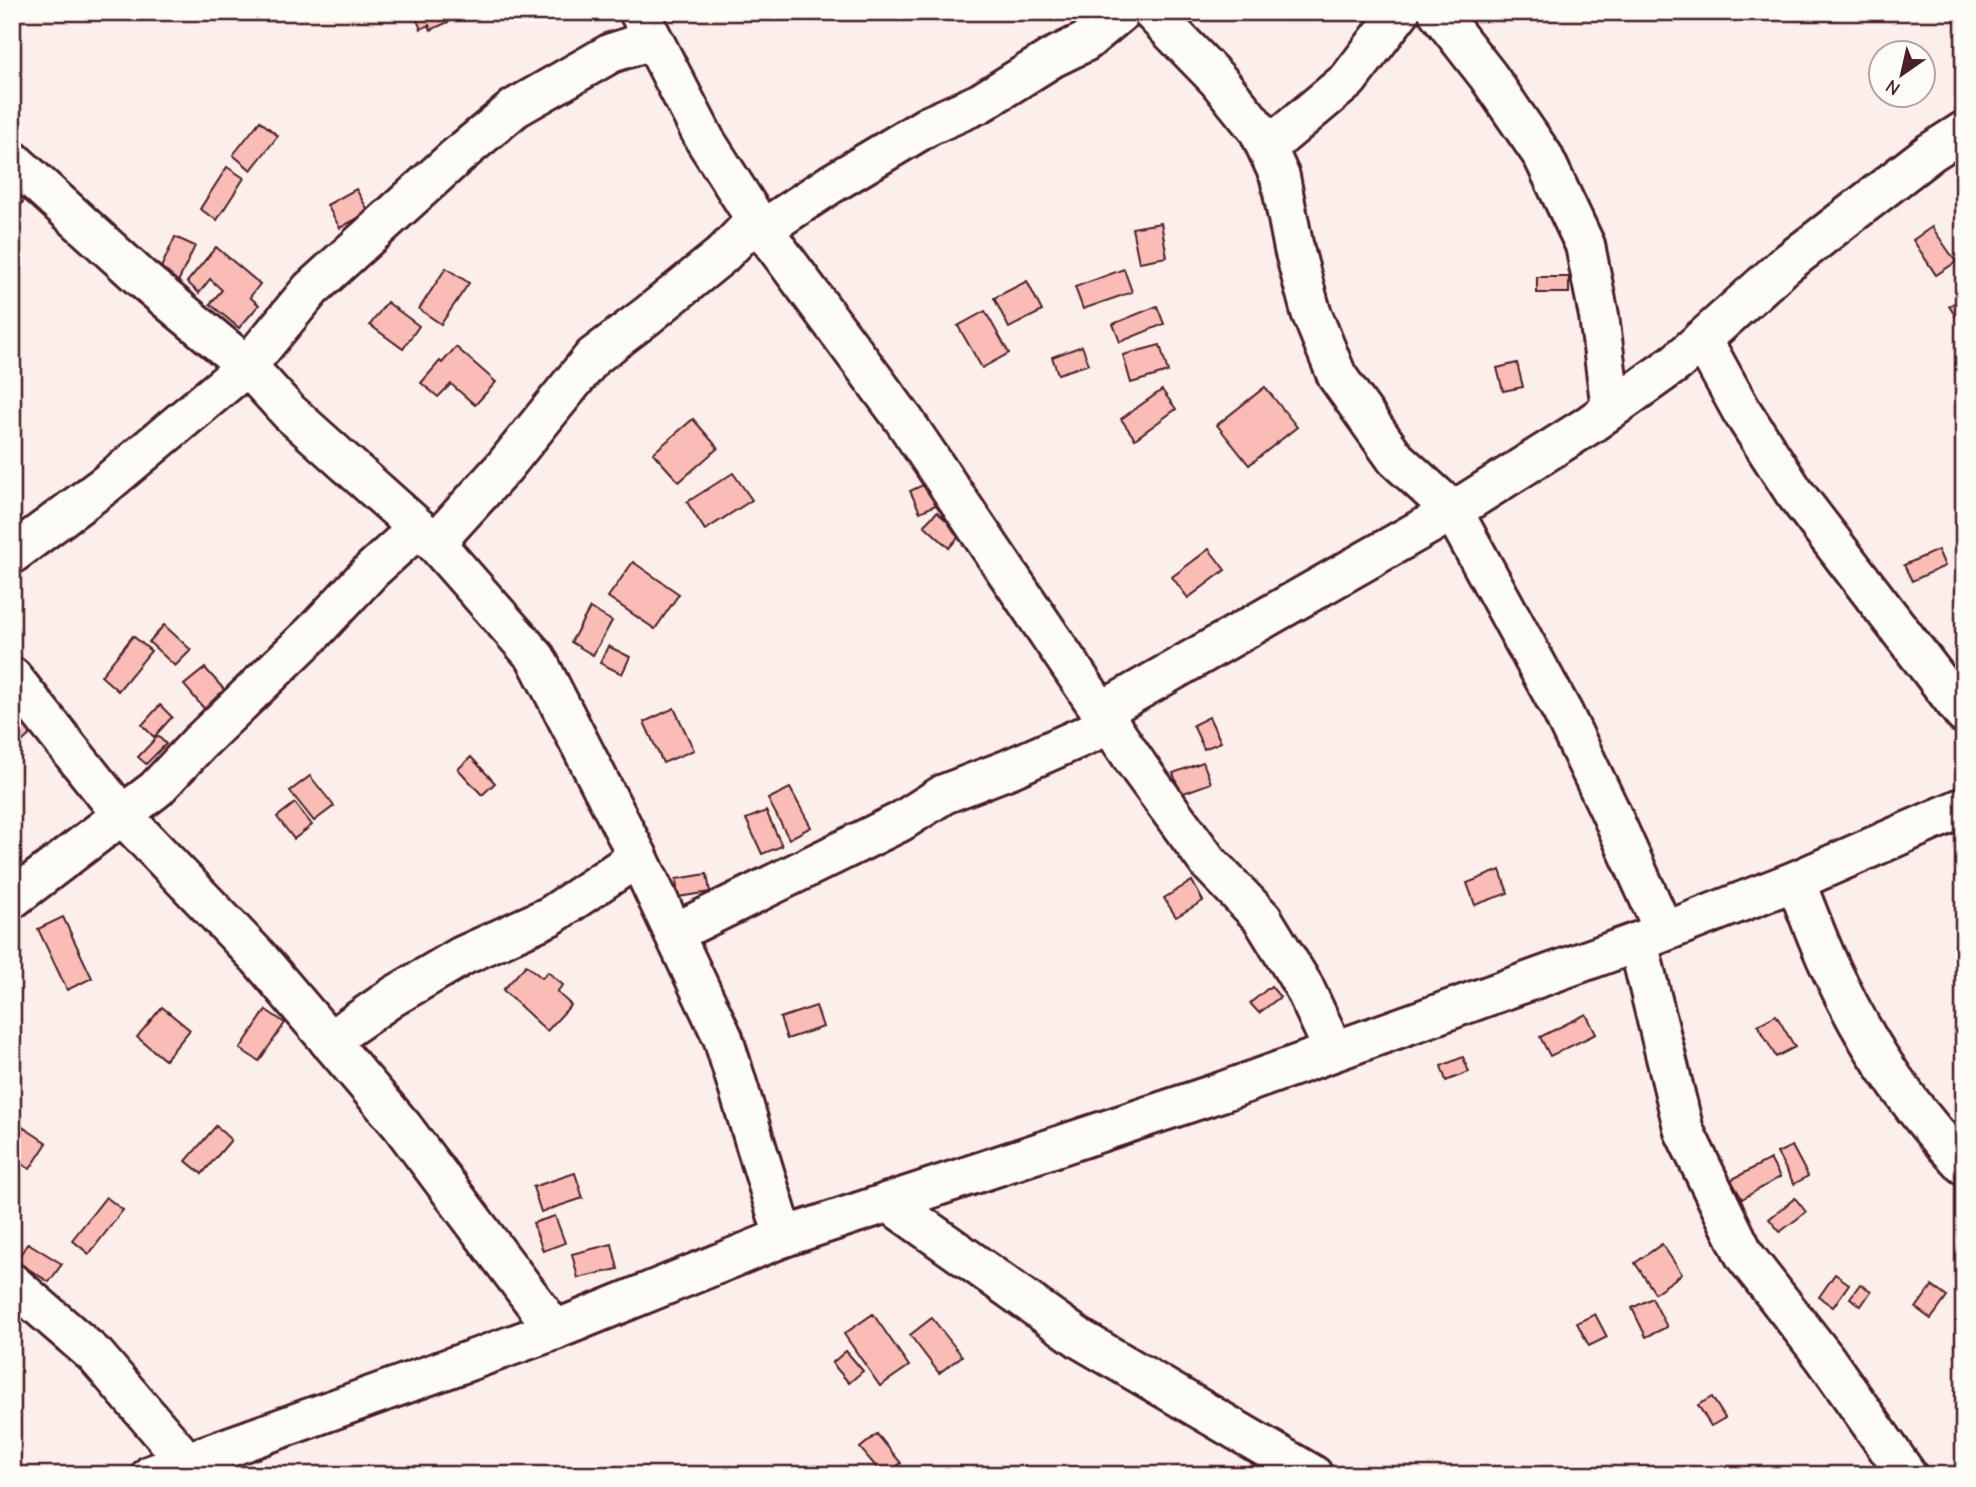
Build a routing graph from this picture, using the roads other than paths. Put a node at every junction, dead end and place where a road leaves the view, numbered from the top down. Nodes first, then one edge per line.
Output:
1 (1121, 12) edge
2 (1152, 12) edge
3 (1400, 12) edge
4 (1438, 12) edge
5 (646, 26) edge
6 (1964, 131) edge
7 (1267, 148) junction
8 (12, 160) edge
9 (760, 224) junction
10 (1702, 339) junction
11 (247, 366) junction
12 (1611, 409) junction
13 (1453, 511) junction
14 (426, 536) junction
15 (12, 554) edge
16 (12, 677) edge
17 (1964, 714) edge
18 (1107, 718) junction
19 (1964, 807) edge
20 (122, 815) junction
21 (638, 857) junction
22 (1795, 881) junction
23 (12, 899) edge
24 (674, 933) junction
25 (1651, 937) junction
26 (329, 1041) junction
27 (1334, 1051) junction
28 (1964, 1165) edge
29 (888, 1202) junction
30 (784, 1237) junction
31 (12, 1283) edge
32 (555, 1330) junction
33 (194, 1468) edge
34 (151, 1475) edge
35 (1313, 1475) edge
36 (1907, 1475) edge

1 - 9 street
2 - 7 street
3 - 7 street
4 - 12 street
5 - 9 street
5 - 11 street
6 - 10 street
7 - 13 street
8 - 11 street
9 - 14 street
9 - 18 street
10 - 12 street
10 - 17 street
11 - 14 street
11 - 15 street
12 - 13 street
13 - 18 street
13 - 25 street
14 - 20 street
14 - 21 street
16 - 20 street
18 - 24 street
18 - 27 street
19 - 22 street
20 - 23 street
20 - 26 street
21 - 24 street
21 - 26 street
22 - 25 street
22 - 28 street
24 - 30 street
25 - 27 street
25 - 36 street
26 - 32 street
27 - 29 street
29 - 30 street
29 - 35 street
30 - 32 street
31 - 33 street
32 - 33 street
33 - 34 street

